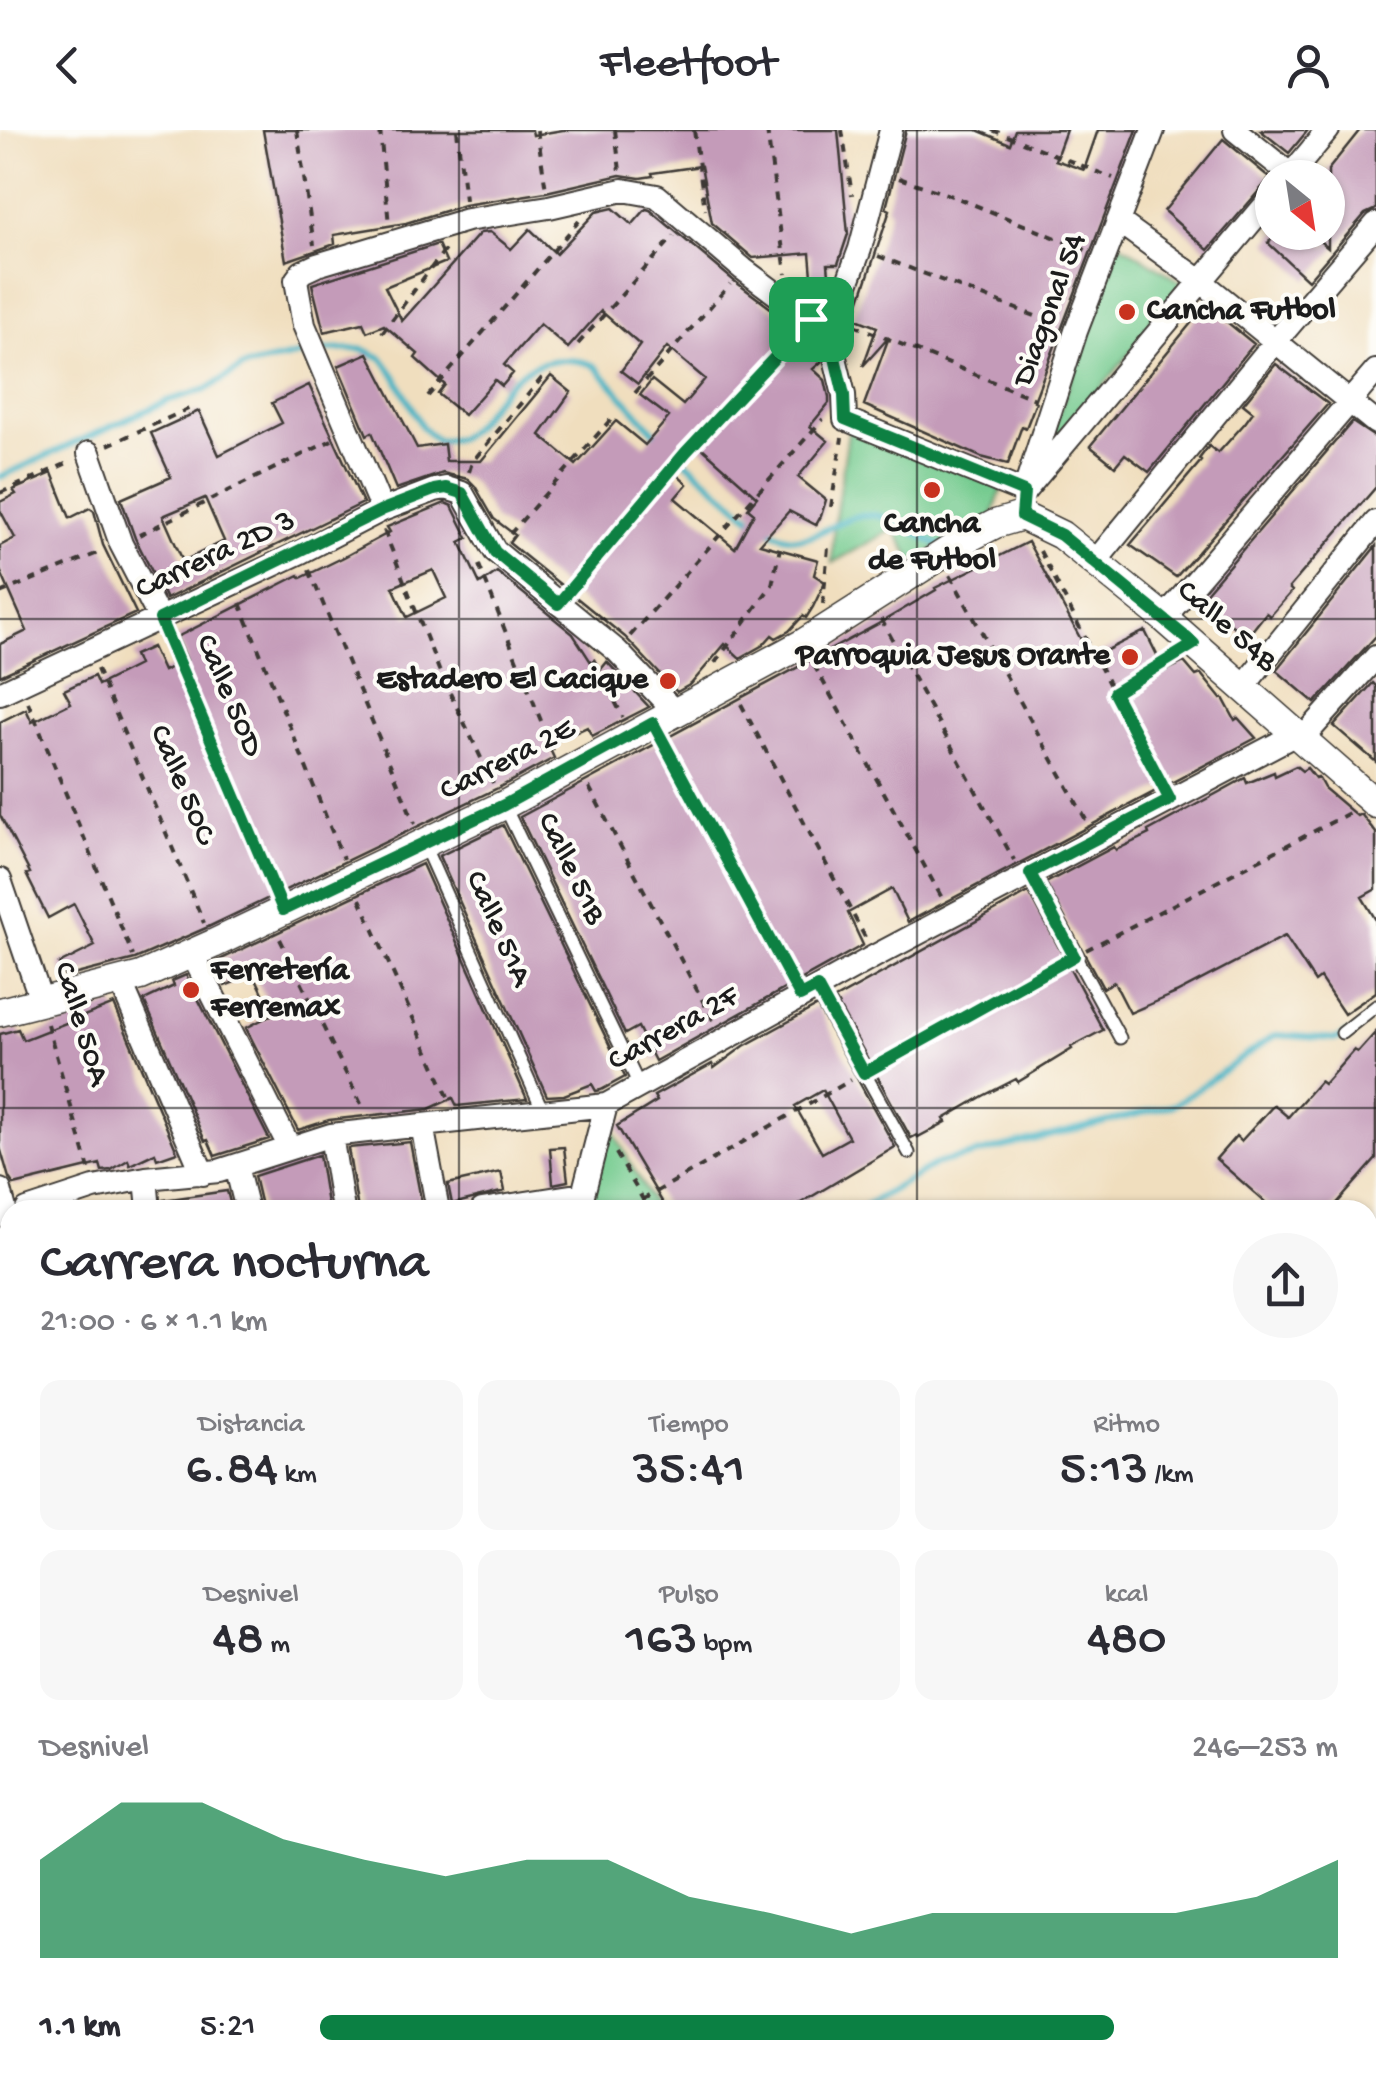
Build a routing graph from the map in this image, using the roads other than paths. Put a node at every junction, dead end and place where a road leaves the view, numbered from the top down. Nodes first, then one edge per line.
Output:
1 (891, 130) edge
2 (1153, 130) edge
3 (1236, 130) edge
4 (1328, 130) edge
5 (1271, 160) edge
6 (1303, 160) edge
7 (1255, 217) edge
8 (1118, 221) junction
9 (1376, 224) edge
10 (1202, 282) junction
11 (825, 323) junction
12 (1274, 342) junction
13 (1376, 371) edge
14 (1349, 402) junction
15 (1376, 423) edge
16 (89, 453) dead end
17 (1023, 504) junction
18 (382, 510) junction
19 (1376, 522) edge
20 (1095, 562) junction
21 (1164, 618) junction
22 (160, 619) junction
23 (1376, 657) edge
24 (1242, 687) junction
25 (10, 688) edge
26 (653, 723) junction
27 (1299, 737) junction
28 (1375, 800) edge
29 (504, 805) junction
30 (423, 843) junction
31 (1026, 875) junction
32 (0, 880) edge
33 (203, 949) junction
34 (131, 979) junction
35 (809, 992) junction
36 (42, 1003) junction
37 (1376, 1006) edge
38 (0, 1012) edge
39 (1342, 1032) dead end
40 (1120, 1038) dead end
41 (640, 1087) junction
42 (543, 1111) junction
43 (603, 1115) junction
44 (422, 1125) junction
45 (331, 1135) junction
46 (289, 1146) junction
47 (909, 1153) dead end
48 (236, 1166) junction
49 (203, 1174) junction
50 (146, 1178) junction
51 (57, 1200) edge
52 (148, 1200) edge
53 (244, 1200) edge
54 (342, 1200) edge
55 (436, 1200) edge
56 (582, 1200) edge

1 - 11 street
2 - 8 street, Diagonal 54
3 - 5 street
4 - 6 street
7 - 10 street
8 - 10 street
8 - 17 street, Diagonal 54
9 - 12 street
10 - 12 street
10 - 17 street
11 - 17 street
11 - 18 street
12 - 14 street
12 - 20 street
13 - 14 street
14 - 15 street
14 - 21 street
16 - 22 street, Calle 50D
17 - 20 street, Calle 54B
17 - 26 street, Carrera 2E
18 - 22 street, Carrera 2D 3
18 - 26 street, Carrera 2D 3
19 - 24 street
20 - 21 street, Calle 54B
21 - 24 street, Calle 54B
22 - 25 street, Carrera 2D 3
23 - 27 street
24 - 27 street, Calle 54B
26 - 29 street, Carrera 2E
27 - 28 street, Calle 54B
27 - 31 street, Carrera 2F
29 - 30 street, Carrera 2E
29 - 41 lane, Calle 51B
30 - 33 street, Carrera 2E
30 - 42 lane, Calle 51A
31 - 35 street, Carrera 2F
31 - 40 lane
32 - 36 street, Calle 50A
33 - 34 street, Carrera 2E
33 - 46 street
34 - 36 street, Carrera 2E
34 - 49 street
35 - 41 street, Carrera 2F
35 - 47 lane
36 - 38 street, Carrera 2E
37 - 39 lane
41 - 43 street, Carrera 2F
42 - 43 street, Carrera 2F
42 - 44 street, Carrera 2F
43 - 56 street
44 - 45 street, Carrera 2F
44 - 55 street
45 - 46 street, Carrera 2F
45 - 54 street
46 - 48 street, Carrera 2F
48 - 49 street, Carrera 2F
48 - 53 street
49 - 50 street, Carrera 2F
50 - 51 street, Carrera 2F
50 - 52 street

